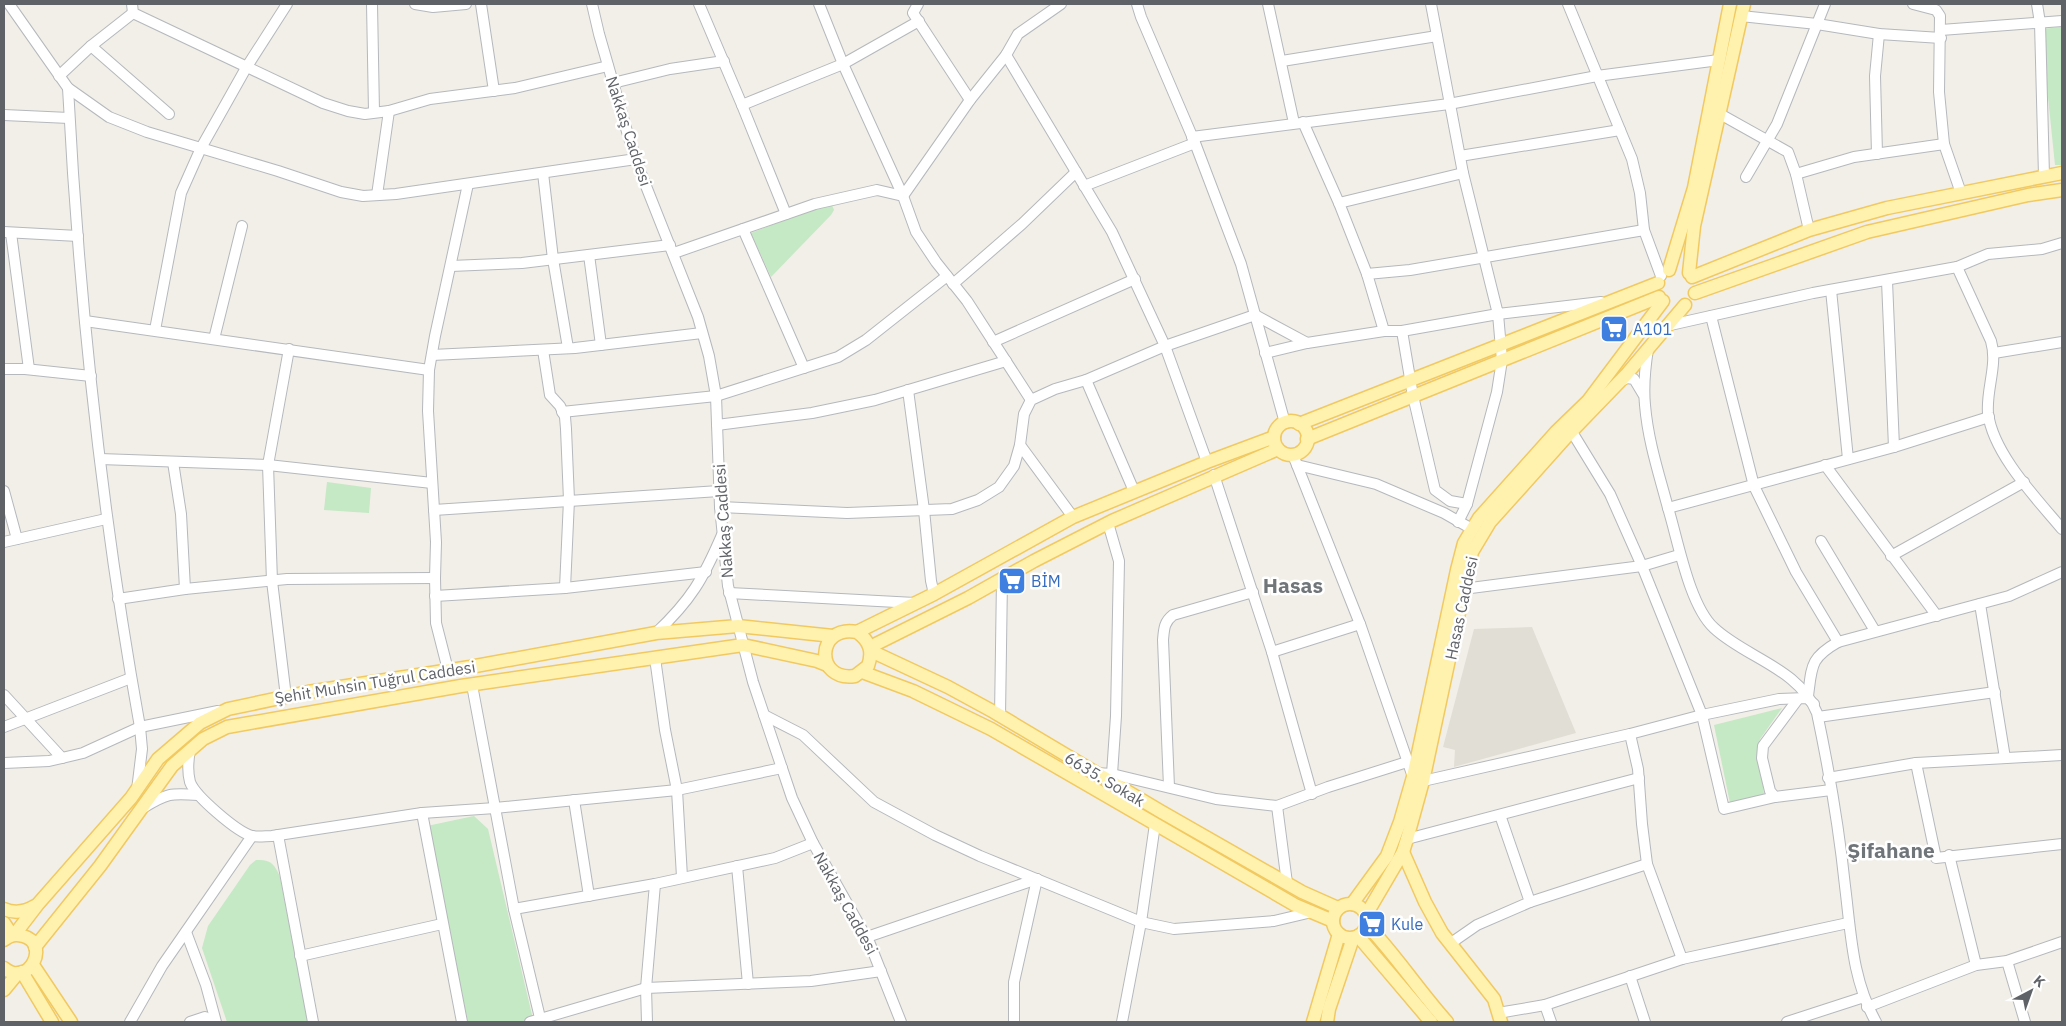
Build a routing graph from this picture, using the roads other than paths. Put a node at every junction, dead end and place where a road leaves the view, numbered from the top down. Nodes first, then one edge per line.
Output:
1 (9, 4) edge
2 (372, 4) edge
3 (415, 4) edge
4 (466, 4) edge
5 (481, 4) edge
6 (592, 4) edge
7 (699, 4) edge
8 (818, 4) edge
9 (918, 4) edge
10 (1061, 4) edge
11 (1137, 4) edge
12 (1268, 4) edge
13 (1431, 4) edge
14 (1568, 4) edge
15 (1730, 4) edge
16 (1825, 4) edge
17 (1913, 4) edge
18 (2037, 4) edge
19 (285, 5) edge
20 (132, 8) edge
21 (1742, 10) edge
22 (919, 21) junction
23 (2062, 21) edge
24 (2040, 22) junction
25 (1817, 24) junction
26 (1879, 34) junction
27 (1941, 34) junction
28 (1437, 36) junction
29 (91, 46) junction
30 (1006, 54) junction
31 (1719, 60) junction
32 (724, 61) junction
33 (1282, 61) junction
34 (843, 64) junction
35 (608, 66) junction
36 (246, 68) junction
37 (59, 76) junction
38 (1597, 76) junction
39 (613, 83) junction
40 (68, 88) junction
41 (494, 90) junction
42 (970, 100) junction
43 (1449, 104) junction
44 (742, 105) junction
45 (389, 111) junction
46 (374, 112) junction
47 (169, 114) dead end
48 (1720, 114) junction
49 (4, 115) edge
50 (69, 118) junction
51 (1298, 123) junction
52 (1620, 130) junction
53 (1194, 140) junction
54 (1768, 140) junction
55 (1944, 144) junction
56 (201, 148) junction
57 (1877, 154) junction
58 (1460, 156) junction
59 (636, 159) junction
60 (1076, 172) junction
61 (544, 173) junction
62 (1463, 173) junction
63 (2062, 173) edge
64 (1796, 174) junction
65 (2044, 176) junction
66 (1746, 178) dead end
67 (468, 184) junction
68 (1084, 186) junction
69 (2062, 190) edge
70 (1961, 193) junction
71 (377, 195) junction
72 (903, 196) junction
73 (1339, 203) junction
74 (786, 214) junction
75 (242, 226) dead end
76 (743, 229) junction
77 (1644, 230) junction
78 (1808, 230) junction
79 (8, 232) edge
80 (78, 236) junction
81 (2062, 243) edge
82 (672, 249) junction
83 (589, 255) junction
84 (1484, 258) junction
85 (553, 259) junction
86 (451, 266) junction
87 (1957, 267) junction
88 (1367, 274) junction
89 (1691, 275) junction
90 (1663, 276) junction
91 (1135, 279) junction
92 (950, 280) junction
93 (1887, 281) junction
94 (1831, 290) junction
95 (1695, 293) junction
96 (1661, 299) junction
97 (1612, 301) junction
98 (1685, 305) junction
99 (1498, 314) junction
100 (1255, 315) junction
101 (1711, 316) junction
102 (85, 321) junction
103 (1666, 326) junction
104 (154, 330) junction
105 (1402, 331) junction
106 (1384, 332) junction
107 (702, 333) junction
108 (214, 339) junction
109 (993, 342) junction
110 (2062, 342) edge
111 (1307, 343) junction
112 (1502, 344) junction
113 (601, 345) junction
114 (1165, 346) junction
115 (568, 348) junction
116 (1648, 348) junction
117 (289, 349) junction
118 (543, 350) junction
119 (1265, 353) junction
120 (1994, 353) junction
121 (432, 355) junction
122 (1502, 360) junction
123 (1006, 361) junction
124 (804, 368) junction
125 (4, 369) edge
126 (29, 369) junction
127 (429, 370) junction
128 (91, 376) junction
129 (1086, 380) junction
130 (1411, 380) junction
131 (1621, 381) junction
132 (908, 390) junction
133 (716, 396) junction
134 (1413, 396) junction
135 (1644, 397) junction
136 (1031, 400) junction
137 (562, 412) junction
138 (1989, 417) junction
139 (1285, 422) junction
140 (1299, 424) junction
141 (717, 426) junction
142 (1572, 432) junction
143 (1308, 439) junction
144 (1276, 443) junction
145 (1020, 445) junction
146 (1894, 447) junction
147 (100, 459) junction
148 (1848, 459) junction
149 (1295, 460) junction
150 (173, 462) junction
151 (1207, 462) junction
152 (268, 465) junction
153 (1825, 465) junction
154 (1214, 475) junction
155 (2024, 482) junction
156 (432, 483) junction
157 (1754, 486) junction
158 (4, 491) edge
159 (719, 491) junction
160 (1134, 491) junction
161 (569, 500) junction
162 (1466, 504) junction
163 (720, 507) junction
164 (1668, 508) junction
165 (434, 510) junction
166 (924, 510) junction
167 (1072, 517) junction
168 (106, 519) junction
169 (1458, 522) junction
170 (1108, 523) junction
171 (1472, 529) junction
172 (2062, 529) edge
173 (723, 534) junction
174 (17, 539) junction
175 (1821, 541) dead end
176 (4, 542) edge
177 (1679, 554) junction
178 (1891, 556) junction
179 (1642, 566) junction
180 (706, 572) junction
181 (2062, 572) edge
182 (435, 578) junction
183 (1002, 579) junction
184 (272, 581) junction
185 (565, 588) junction
186 (185, 589) junction
187 (1463, 589) junction
188 (1253, 592) junction
189 (730, 593) junction
190 (934, 594) junction
191 (435, 596) junction
192 (118, 599) junction
193 (916, 603) junction
194 (1980, 604) junction
195 (1937, 616) junction
196 (1360, 624) junction
197 (738, 626) junction
198 (1876, 631) junction
199 (857, 632) junction
200 (656, 633) junction
201 (834, 636) junction
202 (1838, 642) junction
203 (743, 645) junction
204 (870, 649) junction
205 (1272, 652) junction
206 (655, 658) junction
207 (828, 665) junction
208 (448, 670) junction
209 (862, 672) junction
210 (131, 678) junction
211 (472, 685) junction
212 (1995, 692) junction
213 (4, 695) edge
214 (286, 697) junction
215 (1806, 700) junction
216 (228, 709) junction
217 (764, 715) junction
218 (1702, 715) junction
219 (1000, 716) junction
220 (1818, 717) junction
221 (24, 718) junction
222 (4, 726) edge
223 (140, 727) junction
224 (1630, 734) junction
225 (190, 750) junction
226 (2062, 755) edge
227 (62, 758) junction
228 (2005, 758) junction
229 (1407, 762) junction
230 (1916, 762) junction
231 (4, 763) edge
232 (782, 768) junction
233 (1094, 772) junction
234 (1112, 774) junction
235 (1639, 778) junction
236 (1828, 778) junction
237 (1418, 779) junction
238 (1169, 787) junction
239 (677, 790) junction
240 (1831, 790) junction
241 (136, 792) junction
242 (1312, 794) junction
243 (198, 795) junction
244 (1775, 797) junction
245 (574, 800) junction
246 (1278, 806) junction
247 (495, 808) junction
248 (140, 810) junction
249 (422, 813) junction
250 (1500, 815) junction
251 (1154, 824) junction
252 (278, 835) junction
253 (252, 836) junction
254 (1407, 839) junction
255 (813, 843) junction
256 (2062, 844) edge
257 (1403, 852) junction
258 (1949, 855) junction
259 (1647, 864) junction
260 (737, 866) junction
261 (682, 877) junction
262 (1037, 879) junction
263 (1287, 883) junction
264 (655, 884) junction
265 (589, 896) junction
266 (1530, 902) junction
267 (38, 904) junction
268 (1352, 904) junction
269 (1338, 908) junction
270 (4, 909) edge
271 (514, 909) junction
272 (1312, 912) junction
273 (1366, 920) junction
274 (1141, 922) junction
275 (1333, 922) junction
276 (4, 923) edge
277 (1848, 923) junction
278 (442, 924) junction
279 (186, 932) junction
280 (1339, 934) junction
281 (10, 936) edge
282 (867, 937) junction
283 (1355, 937) junction
284 (1451, 942) junction
285 (2062, 942) edge
286 (35, 947) junction
287 (300, 956) junction
288 (1682, 959) junction
289 (2007, 961) junction
290 (33, 965) junction
291 (1976, 965) junction
292 (4, 968) edge
293 (881, 971) junction
294 (20, 973) junction
295 (1630, 976) junction
296 (748, 984) junction
297 (646, 988) junction
298 (4, 990) edge
299 (1865, 1002) junction
300 (1545, 1005) junction
301 (1499, 1018) edge
302 (541, 1021) edge
303 (52, 1022) edge
304 (71, 1022) edge
305 (130, 1022) edge
306 (190, 1022) edge
307 (216, 1022) edge
308 (313, 1022) edge
309 (462, 1022) edge
310 (530, 1022) edge
311 (648, 1022) edge
312 (901, 1022) edge
313 (1014, 1022) edge
314 (1122, 1022) edge
315 (1313, 1022) edge
316 (1327, 1022) edge
317 (1431, 1022) edge
318 (1447, 1022) edge
319 (1551, 1022) edge
320 (1646, 1022) edge
321 (1787, 1022) edge
322 (1876, 1022) edge
323 (2025, 1022) edge

1 - 37 street
2 - 46 street
3 - 4 street
5 - 41 street
6 - 35 street, Nakkaş Caddesi
7 - 32 street
8 - 34 street
9 - 22 street
10 - 30 street
11 - 53 street
12 - 33 street
13 - 28 street
14 - 38 street
15 - 31 main road
16 - 25 street
17 - 27 street
18 - 24 street
19 - 36 street
20 - 29 street
20 - 36 street
21 - 25 street
21 - 48 main road
22 - 34 street
22 - 42 street
23 - 24 street
24 - 27 street
24 - 65 street
25 - 26 street
25 - 54 street
26 - 27 street
26 - 57 street
27 - 55 street
28 - 33 street
28 - 43 street
29 - 37 street
29 - 47 street
30 - 42 street
30 - 60 street
31 - 38 street
31 - 90 main road
32 - 39 street
32 - 44 street
33 - 51 street
34 - 44 street
34 - 72 street
35 - 39 street, Nakkaş Caddesi
35 - 41 street
36 - 46 street
36 - 56 street
37 - 40 street
38 - 43 street
38 - 52 street
39 - 59 street, Nakkaş Caddesi
40 - 50 street
40 - 56 street
41 - 45 street
42 - 72 street
43 - 51 street
43 - 58 street
44 - 74 street
45 - 46 street
45 - 71 street
48 - 54 street
48 - 89 main road
49 - 50 street
50 - 80 street
51 - 53 street
51 - 73 street
52 - 58 street
52 - 77 street
53 - 68 street
53 - 100 street
54 - 64 street
54 - 66 street
55 - 57 street
55 - 70 street
56 - 71 street
56 - 104 street
57 - 64 street
58 - 62 street
59 - 61 street
59 - 82 street, Nakkaş Caddesi
60 - 68 street
60 - 92 street
61 - 67 street
61 - 85 street
62 - 73 street
62 - 84 street
63 - 65 main road
64 - 78 street
65 - 70 main road
67 - 71 street
67 - 86 street
68 - 91 street
69 - 95 main road
70 - 78 main road
72 - 74 street
72 - 92 street
73 - 88 street
74 - 76 street
75 - 108 street
76 - 82 street
76 - 124 street
77 - 84 street
77 - 90 street
78 - 89 main road
79 - 80 street
79 - 126 street
80 - 102 street
81 - 87 street
82 - 83 street
82 - 107 street, Nakkaş Caddesi
83 - 85 street
83 - 113 street
84 - 88 street
84 - 99 street
85 - 86 street
85 - 115 street
86 - 121 street
87 - 93 street
87 - 120 street
88 - 106 street
89 - 90 main road
89 - 95 main road
90 - 96 main road
90 - 97 main road
91 - 109 street
91 - 114 street
92 - 109 street
92 - 124 street
93 - 94 street
93 - 146 street
94 - 101 street
94 - 148 street
95 - 98 main road
96 - 98 main road
96 - 122 main road
96 - 171 main road, Hasas Caddesi
97 - 99 street
97 - 112 main road
98 - 103 main road, Hasas Caddesi
99 - 105 street
99 - 112 street
100 - 111 street
100 - 114 street
100 - 119 street
101 - 103 street
101 - 157 street
102 - 104 street
102 - 128 street
103 - 116 main road, Hasas Caddesi
104 - 108 street
105 - 106 street
105 - 130 street
106 - 111 street
107 - 113 street
107 - 133 street, Nakkaş Caddesi
108 - 117 street
109 - 123 street
110 - 120 street
111 - 119 street
112 - 122 street
112 - 130 main road
113 - 115 street
114 - 129 street
114 - 151 street
115 - 118 street
116 - 131 main road, Hasas Caddesi
116 - 135 street
117 - 127 street
117 - 152 street
118 - 121 street
118 - 137 street
119 - 139 street
120 - 138 street
121 - 127 street
122 - 134 main road
122 - 162 street
123 - 132 street
123 - 136 street
124 - 133 street
125 - 126 street
126 - 128 street
127 - 156 street
128 - 147 street
129 - 136 street
129 - 160 street
130 - 134 street
130 - 140 main road
131 - 135 street
131 - 142 main road, Hasas Caddesi
132 - 141 street
132 - 166 street
133 - 137 street
133 - 141 street, Nakkaş Caddesi
134 - 143 main road
134 - 162 street
135 - 164 street
136 - 145 street
137 - 161 street
138 - 146 street
138 - 155 street
139 - 140 main road
139 - 144 main road
140 - 143 main road
141 - 159 street, Nakkaş Caddesi
142 - 179 street
142 - 187 main road, Hasas Caddesi
143 - 149 main road
144 - 149 main road
144 - 151 main road
144 - 154 main road
145 - 166 street
145 - 167 street
146 - 148 street
147 - 150 street
147 - 168 street
148 - 153 street
149 - 169 street
149 - 196 street
150 - 152 street
150 - 186 street
151 - 160 main road
152 - 156 street
152 - 184 street
153 - 157 street
153 - 178 street
154 - 170 main road
154 - 188 street
155 - 172 street
155 - 178 street
156 - 165 street
157 - 164 street
157 - 202 street
158 - 174 street
159 - 161 street
159 - 163 street, Nakkaş Caddesi
160 - 167 main road
161 - 165 street
161 - 185 street
162 - 169 street
163 - 166 street
163 - 173 street, Nakkaş Caddesi
164 - 177 street
165 - 182 street
166 - 190 street
167 - 190 main road
168 - 174 street
168 - 192 street
169 - 171 street
170 - 183 main road
170 - 234 street
171 - 237 main road, Hasas Caddesi
173 - 180 street
173 - 189 street, Nakkaş Caddesi
174 - 176 street
175 - 198 street
177 - 179 street
177 - 215 street
178 - 195 street
179 - 187 street
179 - 218 street
180 - 185 street
180 - 200 street
181 - 194 street
182 - 184 street
182 - 191 street
183 - 204 main road
183 - 219 street
184 - 186 street
184 - 214 street
185 - 191 street
186 - 192 street
187 - 237 main road, Hasas Caddesi
188 - 205 street
188 - 238 street
189 - 193 street
189 - 197 street, Nakkaş Caddesi
190 - 193 main road
191 - 208 street
192 - 210 street
193 - 199 main road
194 - 195 street
194 - 212 street
195 - 198 street
196 - 205 street
196 - 229 street
197 - 200 main road, Şehit Muhsin Tuğrul Caddesi
197 - 201 main road, Şehit Muhsin Tuğrul Caddesi
197 - 203 street, Nakkaş Caddesi
198 - 202 street
199 - 201 main road
199 - 204 main road
200 - 208 main road, Şehit Muhsin Tuğrul Caddesi
201 - 207 main road
202 - 215 street
203 - 206 main road, Şehit Muhsin Tuğrul Caddesi
203 - 207 main road, Şehit Muhsin Tuğrul Caddesi
203 - 217 street, Nakkaş Caddesi
204 - 209 main road
204 - 219 main road, 6635. Sokak
205 - 242 street
206 - 211 main road, Şehit Muhsin Tuğrul Caddesi
206 - 239 street
207 - 209 main road
208 - 214 main road, Şehit Muhsin Tuğrul Caddesi
209 - 251 main road, 6635. Sokak
210 - 221 street
210 - 223 street
211 - 225 main road, Şehit Muhsin Tuğrul Caddesi
211 - 247 street
212 - 220 street
212 - 228 street
213 - 221 street
214 - 216 main road, Şehit Muhsin Tuğrul Caddesi
215 - 218 street
215 - 220 street
215 - 244 street
216 - 223 street
216 - 241 main road, Şehit Muhsin Tuğrul Caddesi
217 - 232 street, Nakkaş Caddesi
217 - 262 street
218 - 224 street
218 - 244 street
219 - 233 main road, 6635. Sokak
220 - 236 street
221 - 222 street
221 - 227 street
223 - 227 street
223 - 241 street
224 - 235 street
224 - 237 street
225 - 243 street
225 - 248 main road, Şehit Muhsin Tuğrul Caddesi
226 - 228 street
227 - 231 street
228 - 230 street
229 - 237 street
229 - 242 street
230 - 236 street
230 - 258 street
232 - 239 street
232 - 255 street, Nakkaş Caddesi
233 - 234 street
233 - 263 main road, 6635. Sokak
234 - 238 street
235 - 250 street
235 - 259 street
236 - 240 street
237 - 254 main road, Hasas Caddesi
237 - 268 main road, Hasas Caddesi
238 - 246 street
239 - 245 street
239 - 261 street
240 - 244 street
240 - 277 street
241 - 267 main road, Şehit Muhsin Tuğrul Caddesi
242 - 246 street
243 - 248 street
243 - 253 street
245 - 247 street
245 - 265 street
246 - 263 street
247 - 249 street
247 - 271 street
248 - 286 main road, Şehit Muhsin Tuğrul Caddesi
249 - 252 street
249 - 278 street
250 - 254 street
250 - 266 street
251 - 272 main road, 6635. Sokak
251 - 274 street
252 - 253 street
252 - 287 street
253 - 279 street
254 - 257 main road, Hasas Caddesi
255 - 260 street
255 - 282 street, Nakkaş Caddesi
256 - 258 street
257 - 273 main road, Hasas Caddesi
257 - 284 main road
258 - 291 street
259 - 266 street
259 - 288 street
260 - 261 street
260 - 296 street
261 - 264 street
262 - 274 street
262 - 282 street
262 - 313 street
263 - 269 main road, 6635. Sokak
264 - 265 street
264 - 297 street
265 - 271 street
266 - 284 street
267 - 270 main road
267 - 281 main road, Şehit Muhsin Tuğrul Caddesi
268 - 269 main road
268 - 273 main road
269 - 275 main road
271 - 302 street
272 - 274 street
272 - 275 main road, 6635. Sokak
273 - 283 main road
273 - 318 main road
274 - 314 street
275 - 280 main road
276 - 281 main road
277 - 288 street
277 - 299 street
278 - 287 street
278 - 309 street
279 - 305 street
279 - 307 street
280 - 283 main road
280 - 315 main road
281 - 286 main road
282 - 293 street, Nakkaş Caddesi
283 - 316 main road
283 - 317 main road
284 - 301 main road
285 - 289 street
286 - 290 main road
287 - 308 street
288 - 295 street
289 - 291 street
289 - 323 street
290 - 294 main road
290 - 304 main road
291 - 299 street
292 - 294 main road
293 - 296 street
293 - 312 street, Nakkaş Caddesi
294 - 298 main road
294 - 303 main road
295 - 300 street
295 - 320 street
296 - 297 street
297 - 302 street
297 - 311 street
299 - 321 street
299 - 322 street
300 - 301 street
300 - 319 street
302 - 310 street
306 - 307 street

